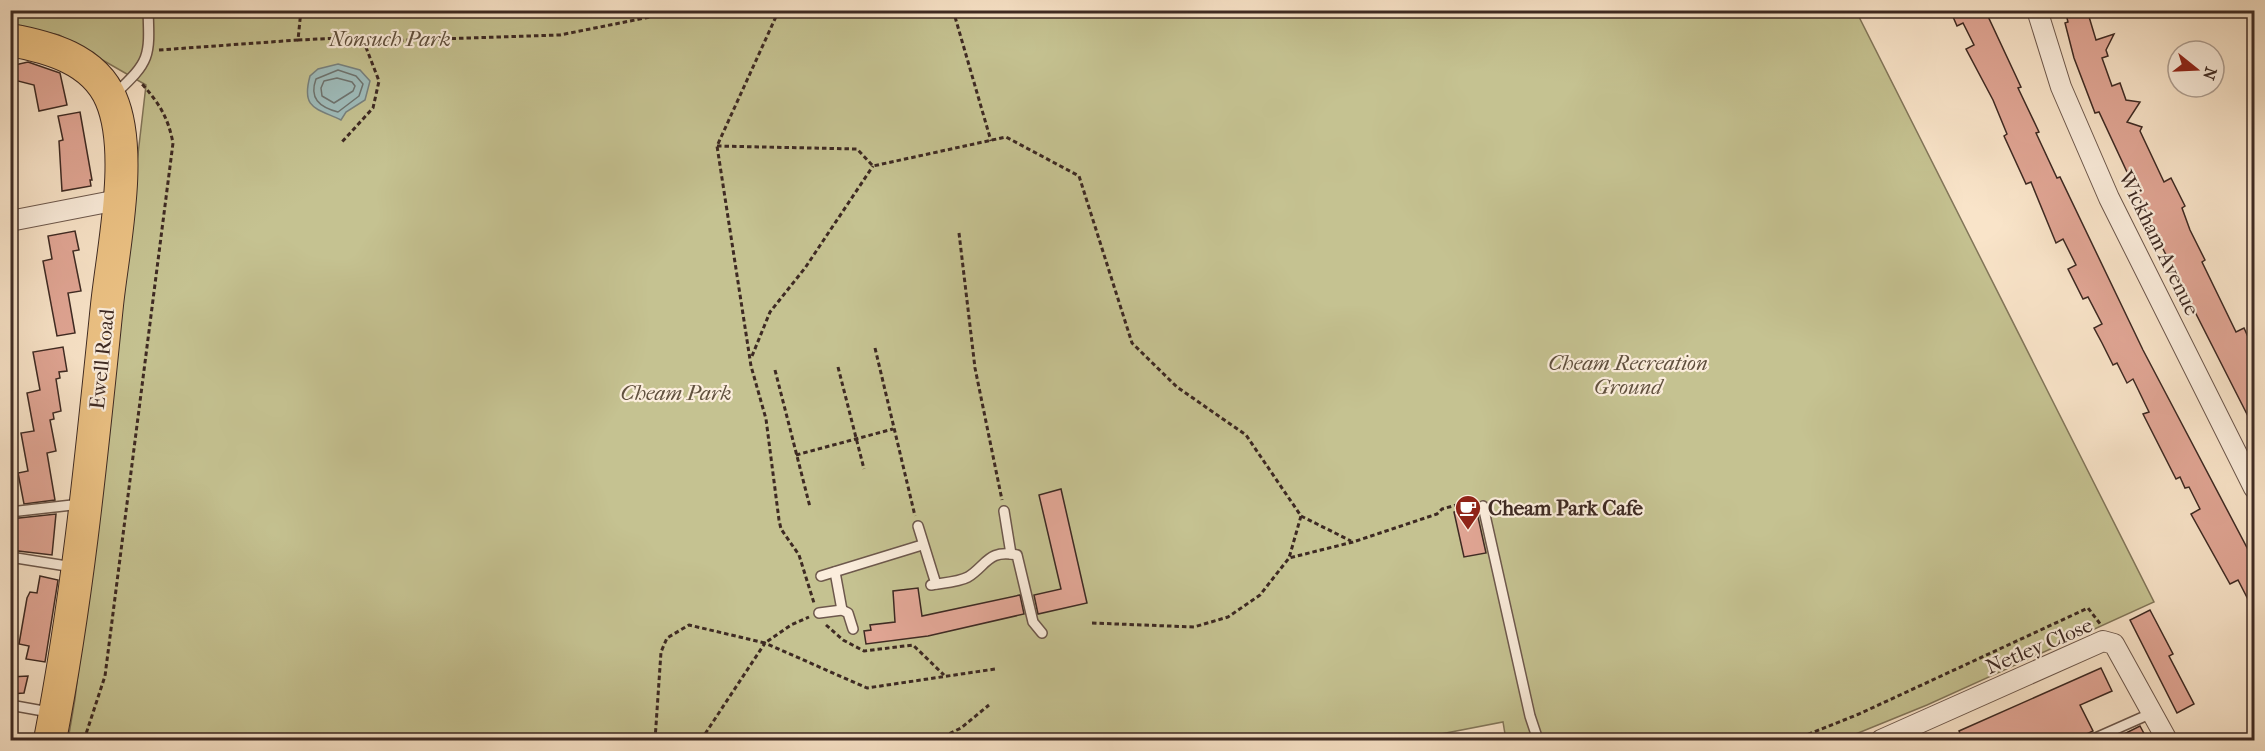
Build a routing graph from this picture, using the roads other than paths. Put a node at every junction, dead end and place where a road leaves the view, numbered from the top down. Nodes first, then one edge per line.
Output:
1 (148, 10) edge
2 (2037, 10) edge
3 (10, 40) edge
4 (111, 99) junction
5 (118, 200) junction
6 (10, 221) edge
7 (2254, 488) edge
8 (87, 504) junction
9 (1483, 506) road end
10 (1004, 511) road end
11 (10, 512) edge
12 (918, 526) road end
13 (922, 545) junction
14 (1011, 554) junction
15 (10, 557) edge
16 (80, 568) junction
17 (835, 572) junction
18 (821, 576) dead end
19 (842, 610) junction
20 (819, 613) road end
21 (854, 629) dead end
22 (1042, 633) dead end
23 (10, 705) edge
24 (2152, 713) junction
25 (52, 727) edge
26 (1538, 741) edge
27 (1881, 741) edge
28 (2091, 741) edge
29 (2167, 741) edge

1 - 4 lane
2 - 7 street, Wickham Avenue
3 - 4 highway, Ewell Road
4 - 5 highway, Ewell Road
5 - 6 street
5 - 8 highway, Ewell Road
8 - 11 lane
8 - 16 highway, Ewell Road
9 - 26 lane
10 - 14 lane
12 - 13 lane
13 - 14 lane
13 - 17 lane
14 - 22 lane
15 - 16 lane
16 - 25 highway, Ewell Road
17 - 18 lane
17 - 19 lane
19 - 20 lane
19 - 21 lane
23 - 25 lane
24 - 27 street, Netley Close
24 - 28 lane
24 - 29 street, Netley Close

